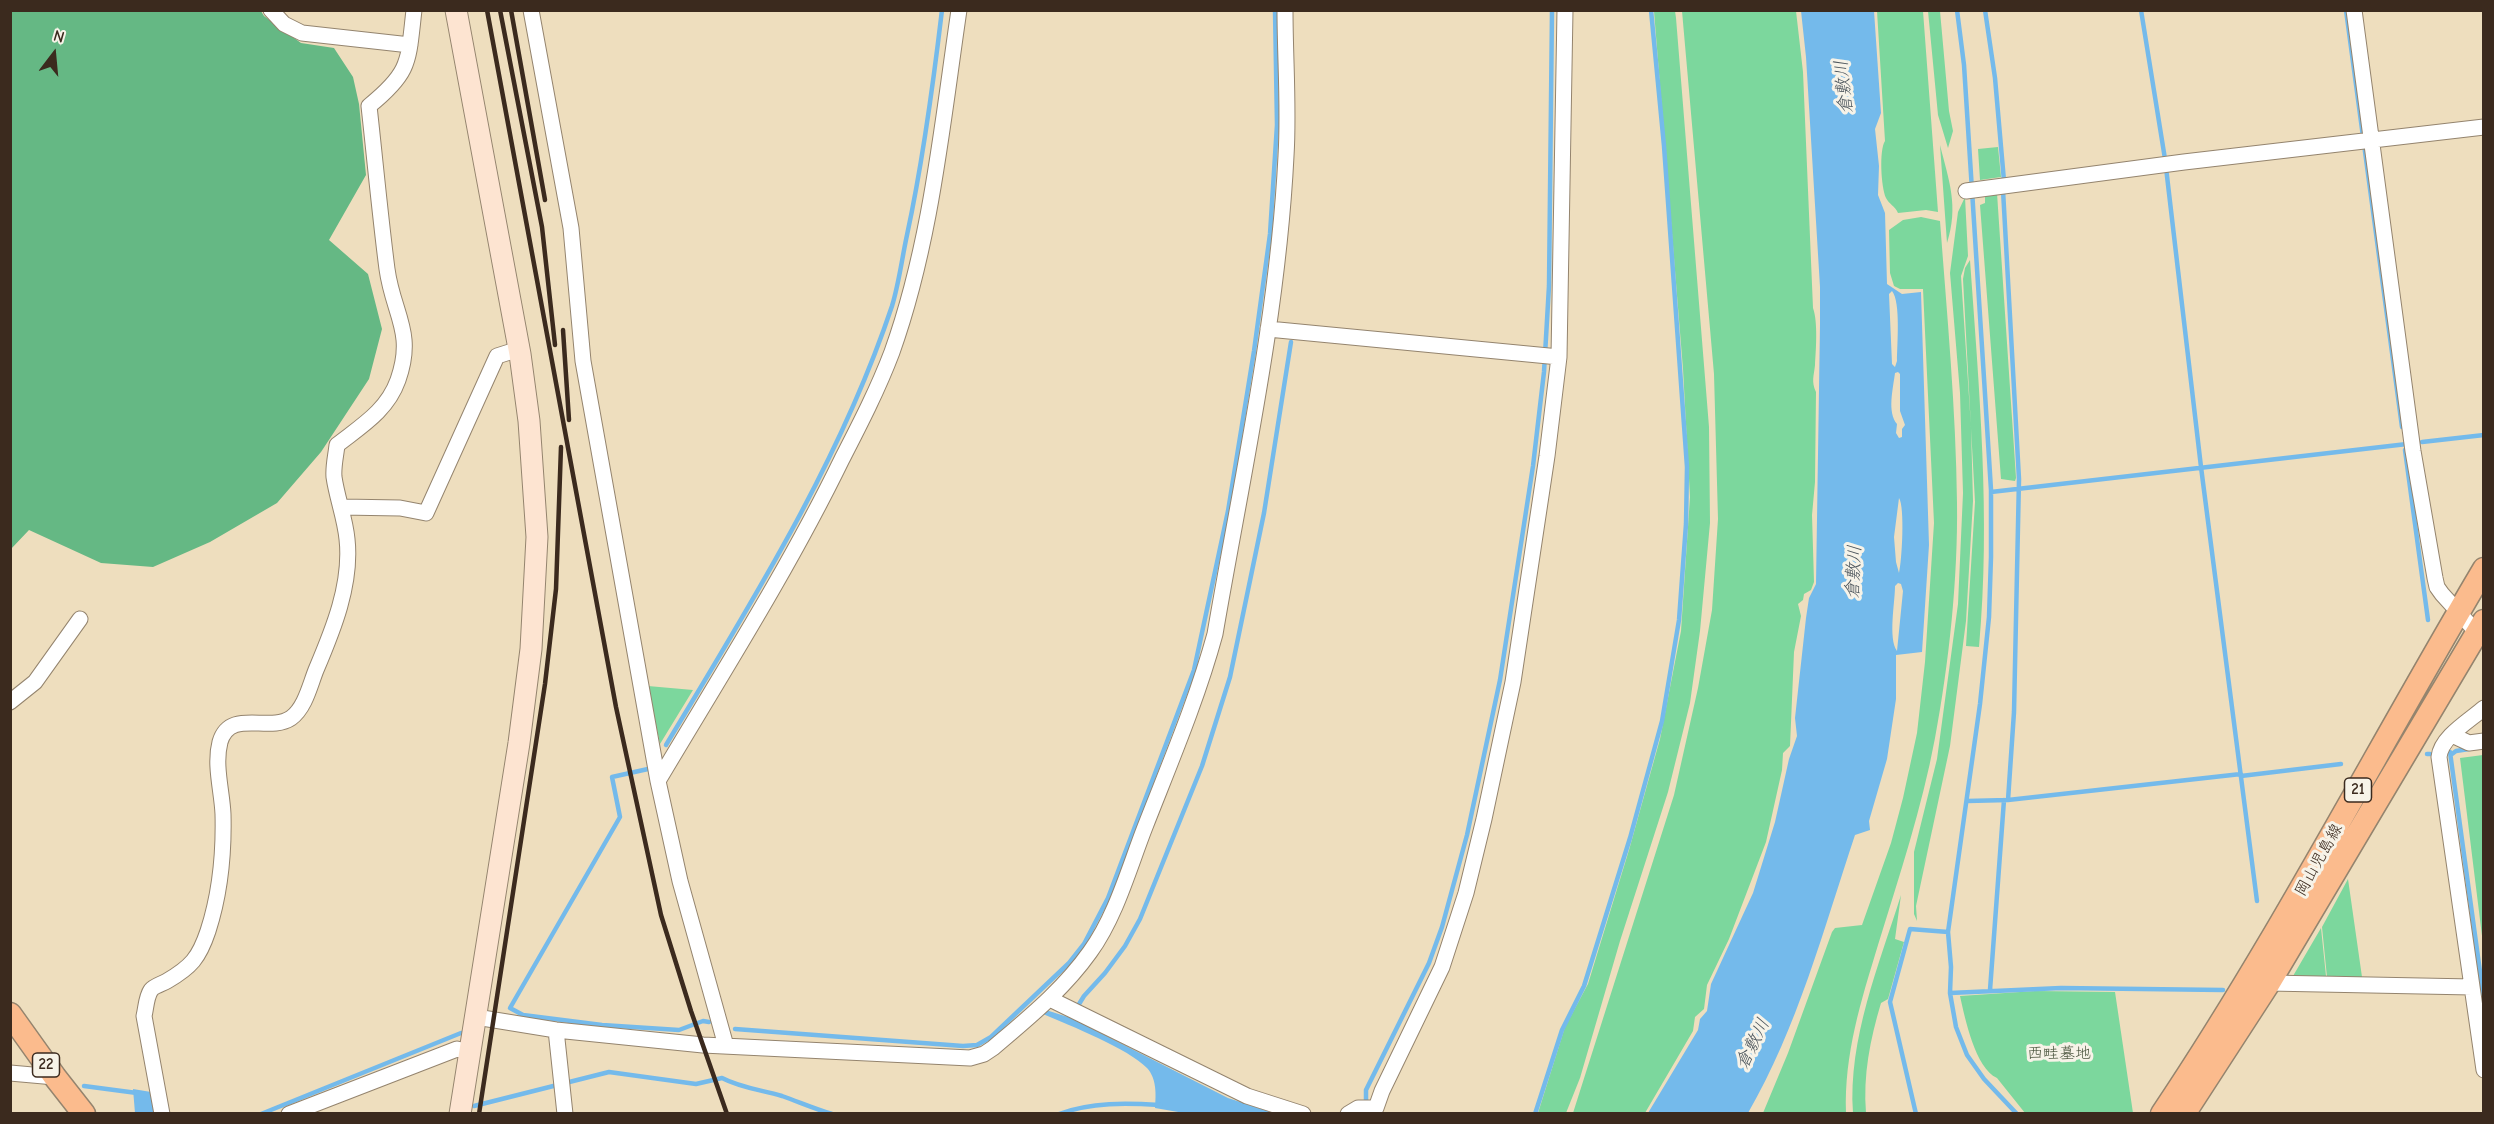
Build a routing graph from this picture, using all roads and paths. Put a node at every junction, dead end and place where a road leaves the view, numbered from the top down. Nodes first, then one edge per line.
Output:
1 (271, 10) edge
2 (414, 10) edge
3 (456, 10) edge
4 (531, 10) edge
5 (959, 10) edge
6 (1285, 10) edge
7 (1565, 10) edge
8 (2354, 10) edge
9 (410, 45) junction
10 (2484, 127) edge
11 (2365, 140) junction
12 (1972, 190) dead end
13 (1268, 329) junction
14 (519, 348) junction
15 (1550, 356) junction
16 (342, 507) junction
17 (2484, 569) edge
18 (2459, 610) junction
19 (80, 619) dead end
20 (2481, 631) edge
21 (10, 702) edge
22 (2484, 708) edge
23 (2452, 735) junction
24 (2484, 741) edge
25 (658, 782) junction
26 (2269, 983) junction
27 (2472, 991) junction
28 (1042, 1006) junction
29 (10, 1014) edge
30 (476, 1017) junction
31 (556, 1030) junction
32 (726, 1046) junction
33 (471, 1052) junction
34 (2484, 1070) edge
35 (10, 1073) edge
36 (55, 1077) junction
37 (1367, 1110) edge
38 (84, 1113) edge
39 (162, 1113) edge
40 (289, 1113) edge
41 (460, 1113) edge
42 (565, 1113) edge
43 (1304, 1113) edge
44 (2162, 1113) edge
45 (2184, 1113) edge

1 - 9 street
2 - 9 street
3 - 14 street
4 - 25 street
5 - 25 street
6 - 13 street
7 - 15 street
8 - 11 street
9 - 16 street
10 - 11 street
11 - 12 street
11 - 18 street
13 - 15 street
13 - 28 street
14 - 16 street
14 - 30 street
15 - 37 street
16 - 39 street
17 - 18 main road, 岡山児島線 / 21
18 - 20 street
18 - 44 main road, 岡山児島線 / 21
19 - 21 street
20 - 26 main road, 岡山児島線 / 21
22 - 23 street
23 - 24 street
23 - 27 street
25 - 32 street
26 - 27 street
26 - 45 main road, 岡山児島線 / 21
27 - 34 street
28 - 32 street
28 - 43 street
29 - 36 main road, 22
30 - 31 street
30 - 33 street
31 - 32 street
31 - 42 street
33 - 40 street
33 - 41 street
35 - 36 street
36 - 38 main road, 22

